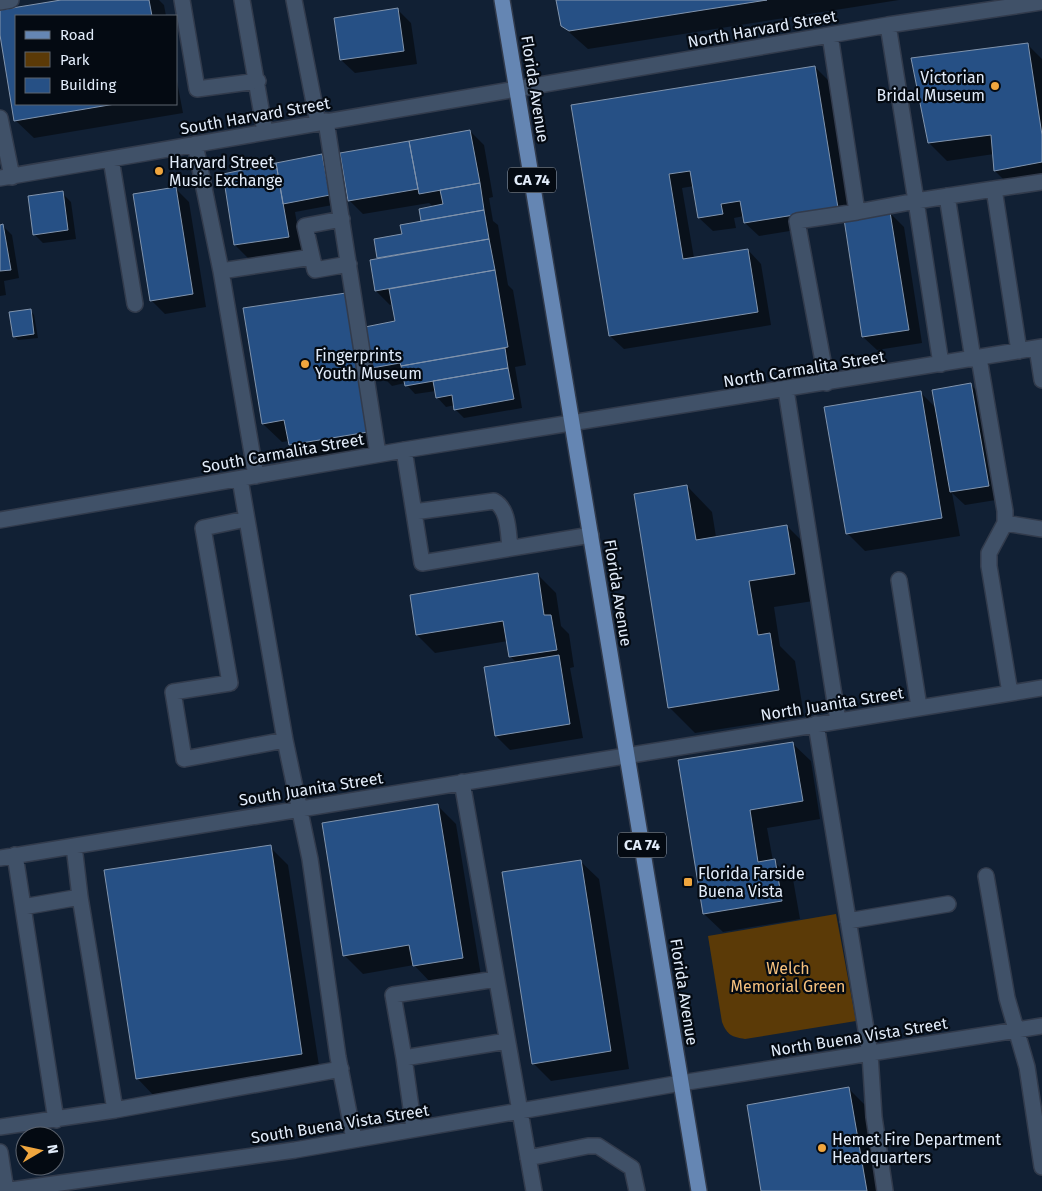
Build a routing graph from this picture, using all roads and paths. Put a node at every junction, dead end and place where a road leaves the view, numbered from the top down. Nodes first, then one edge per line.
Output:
1 (11, 0) edge
2 (182, 0) edge
3 (242, 0) edge
4 (294, 0) edge
5 (502, 0) edge
6 (0, 2) edge
7 (1031, 2) edge
8 (888, 25) junction
9 (830, 35) junction
10 (258, 81) junction
11 (517, 88) junction
12 (0, 118) edge
13 (322, 122) junction
14 (265, 132) junction
15 (195, 144) junction
16 (111, 159) junction
17 (6, 178) edge
18 (1042, 182) edge
19 (994, 189) junction
20 (947, 196) junction
21 (916, 201) junction
22 (857, 212) junction
23 (342, 219) junction
24 (312, 257) junction
25 (349, 264) junction
26 (221, 271) junction
27 (135, 304) dead end
28 (1039, 348) edge
29 (1019, 351) junction
30 (976, 358) junction
31 (941, 364) junction
32 (1042, 380) edge
33 (827, 383) junction
34 (786, 390) junction
35 (572, 425) junction
36 (404, 450) junction
37 (378, 454) junction
38 (256, 476) junction
39 (240, 479) junction
40 (414, 512) junction
41 (246, 519) junction
42 (0, 520) edge
43 (1005, 523) junction
44 (1042, 529) edge
45 (590, 534) junction
46 (510, 548) junction
47 (899, 580) dead end
48 (1042, 688) edge
49 (1010, 693) junction
50 (919, 707) junction
51 (838, 721) junction
52 (816, 724) junction
53 (285, 740) junction
54 (627, 755) junction
55 (462, 782) junction
56 (300, 808) junction
57 (74, 846) junction
58 (8, 857) edge
59 (986, 876) dead end
60 (80, 897) junction
61 (948, 904) dead end
62 (23, 907) junction
63 (848, 921) junction
64 (496, 979) junction
65 (1042, 1026) edge
66 (1015, 1030) junction
67 (507, 1041) junction
68 (870, 1054) junction
69 (404, 1058) junction
70 (341, 1069) junction
71 (681, 1082) junction
72 (115, 1110) junction
73 (518, 1112) junction
74 (56, 1120) junction
75 (0, 1127) edge
76 (414, 1129) junction
77 (354, 1139) junction
78 (0, 1152) edge
79 (528, 1158) junction
80 (1042, 1167) edge
81 (6, 1191) edge
82 (534, 1191) edge
83 (637, 1191) edge
84 (699, 1191) edge
85 (885, 1191) edge

1 - 6 street
2 - 10 street
3 - 10 street
4 - 13 street
5 - 11 main road, Florida Avenue / CA 74
7 - 8 street, North Harvard Street
8 - 9 street, North Harvard Street
8 - 21 street
9 - 11 street, North Harvard Street
9 - 22 street
10 - 14 street
11 - 13 street, South Harvard Street
11 - 35 main road, Florida Avenue / CA 74
12 - 17 street
13 - 14 street, South Harvard Street
13 - 23 street
14 - 15 street, South Harvard Street
15 - 16 street, South Harvard Street
15 - 26 street
16 - 17 street, South Harvard Street
16 - 27 street
18 - 19 street
19 - 20 street
19 - 29 street
20 - 21 street
20 - 30 street
21 - 22 street
21 - 31 street
22 - 33 street
23 - 24 street
23 - 25 street
24 - 25 street
24 - 26 street
25 - 37 street
26 - 38 street
28 - 29 street, North Carmalita Street
28 - 32 street
29 - 30 street, North Carmalita Street
30 - 31 street, North Carmalita Street
30 - 43 street
31 - 33 street, North Carmalita Street
33 - 34 street, North Carmalita Street
34 - 35 street, North Carmalita Street
34 - 51 street
35 - 36 street, South Carmalita Street
35 - 45 main road, Florida Avenue / CA 74
36 - 37 street, South Carmalita Street
36 - 40 street
37 - 38 street, South Carmalita Street
38 - 39 street, South Carmalita Street
39 - 41 street
39 - 42 street, South Carmalita Street
40 - 46 street
40 - 46 street
41 - 53 street
41 - 53 street
43 - 44 street
43 - 49 street
45 - 46 street
45 - 54 main road, Florida Avenue / CA 74
47 - 50 street
48 - 49 street, North Juanita Street
49 - 50 street, North Juanita Street
50 - 51 street, North Juanita Street
51 - 52 street, North Juanita Street
52 - 54 street, North Juanita Street
52 - 63 street
53 - 56 street
54 - 55 street, South Juanita Street
54 - 71 main road, Florida Avenue / CA 74
55 - 56 street, South Juanita Street
55 - 64 street
56 - 57 street, South Juanita Street
56 - 70 street
57 - 58 street, South Juanita Street
57 - 60 street
58 - 62 street
59 - 66 street
60 - 62 street
60 - 72 street
61 - 63 street
62 - 74 street
63 - 68 street
64 - 67 street
64 - 69 street
65 - 66 street, North Buena Vista Street
66 - 68 street, North Buena Vista Street
66 - 80 street
67 - 69 street
67 - 73 street
68 - 71 street, North Buena Vista Street
68 - 85 street
69 - 76 street
70 - 72 street
70 - 77 street
71 - 73 street, South Buena Vista Street
71 - 84 main road, Florida Avenue / CA 74
72 - 74 street
73 - 76 street, South Buena Vista Street
73 - 79 street
74 - 75 street
76 - 77 street, South Buena Vista Street
77 - 81 street, South Buena Vista Street
78 - 81 street
79 - 82 street
79 - 83 street

